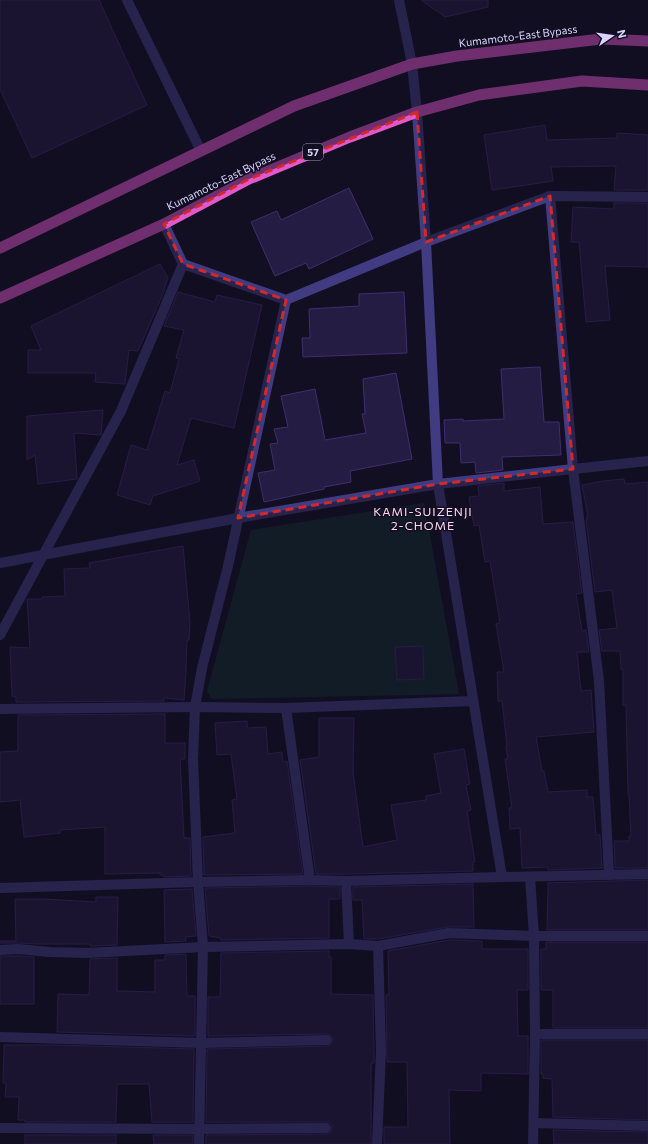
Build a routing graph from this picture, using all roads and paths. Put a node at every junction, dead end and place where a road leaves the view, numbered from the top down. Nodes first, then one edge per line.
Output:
1 (127, 0) edge
2 (400, 0) edge
3 (648, 41) edge
4 (412, 64) junction
5 (648, 85) edge
6 (417, 112) junction
7 (201, 151) junction
8 (550, 196) junction
9 (648, 197) edge
10 (164, 224) junction
11 (426, 242) junction
12 (0, 248) edge
13 (183, 264) junction
14 (0, 298) edge
15 (286, 300) junction
16 (648, 461) edge
17 (573, 469) junction
18 (438, 484) junction
19 (238, 518) junction
20 (44, 555) junction
21 (0, 563) edge
22 (0, 635) edge
23 (472, 701) junction
24 (195, 707) junction
25 (286, 708) junction
26 (0, 709) edge
27 (648, 874) edge
28 (609, 875) junction
29 (502, 877) junction
30 (530, 877) junction
31 (310, 880) junction
32 (346, 881) junction
33 (198, 882) junction
34 (0, 888) edge
35 (534, 936) junction
36 (648, 936) edge
37 (349, 944) junction
38 (203, 946) junction
39 (378, 946) junction
40 (0, 950) edge
41 (535, 1034) junction
42 (648, 1034) edge
43 (0, 1037) edge
44 (327, 1040) dead end
45 (201, 1043) junction
46 (534, 1123) junction
47 (648, 1126) edge
48 (0, 1128) edge
49 (326, 1128) dead end
50 (199, 1129) junction
51 (199, 1144) edge
52 (377, 1144) edge
53 (534, 1144) edge

1 - 7 street
2 - 4 street
3 - 4 highway, Kumamoto-East Bypass
4 - 6 street
4 - 7 highway, Kumamoto-East Bypass
5 - 6 highway, Kumamoto-East Bypass / 57
6 - 10 highway, Kumamoto-East Bypass / 57
6 - 11 street
7 - 12 highway, Kumamoto-East Bypass
8 - 9 street
8 - 11 street
8 - 17 street
10 - 13 street
10 - 14 highway, Kumamoto-East Bypass / 57
11 - 15 street
11 - 18 street
13 - 15 street
13 - 20 street
15 - 19 street
16 - 17 street
17 - 18 street
17 - 28 street
18 - 19 street
18 - 23 street
19 - 20 street
19 - 24 street
20 - 21 street
20 - 22 street
23 - 25 street
23 - 29 street
24 - 25 street
24 - 26 street
24 - 33 street
25 - 31 street
27 - 28 street
28 - 30 street
29 - 30 street
29 - 32 street
30 - 35 street
31 - 32 street
31 - 33 street
32 - 37 street
33 - 34 street
33 - 38 street
35 - 36 street
35 - 39 street
35 - 41 street
37 - 38 street
37 - 39 street
38 - 40 street
38 - 45 street
39 - 52 street
41 - 42 street
41 - 46 street
43 - 45 street
44 - 45 street
45 - 50 street
46 - 47 street
46 - 53 street
48 - 50 street
49 - 50 street
50 - 51 street

